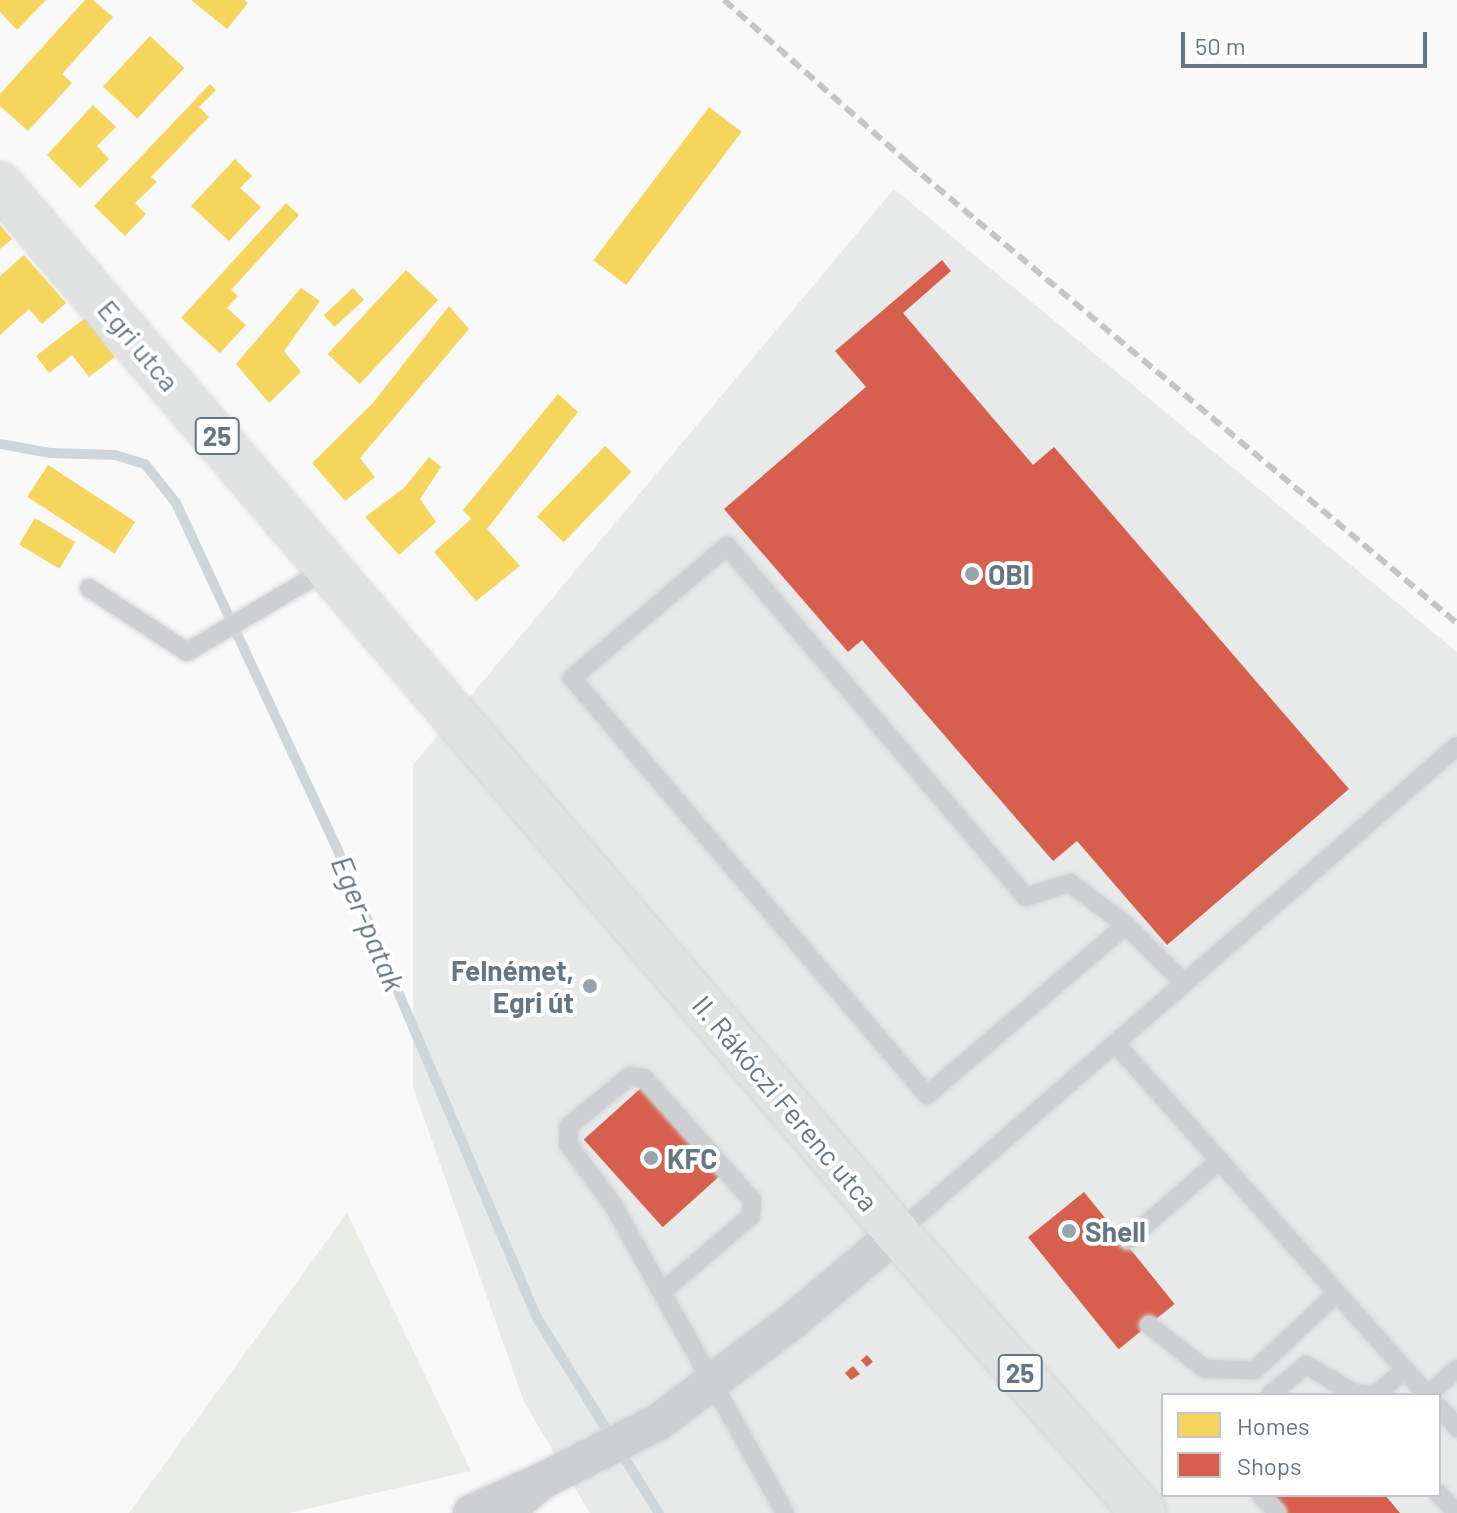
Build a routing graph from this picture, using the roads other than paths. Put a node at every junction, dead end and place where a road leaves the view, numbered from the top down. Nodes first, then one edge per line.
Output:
1 (0, 185) edge
2 (329, 568) junction
3 (89, 588) dead end
4 (433, 688) joint
5 (1457, 746) edge
6 (1126, 925) junction
7 (1184, 983) junction
8 (1115, 1043) junction
9 (1220, 1160) junction
10 (897, 1233) junction
11 (1128, 1240) dead end
12 (662, 1292) junction
13 (1336, 1294) junction
14 (1149, 1325) dead end
15 (1457, 1369) edge
16 (1405, 1370) junction
17 (712, 1385) junction
18 (1272, 1393) edge
19 (1354, 1393) edge
20 (1375, 1393) edge
21 (1426, 1393) edge
22 (1430, 1393) edge
23 (1441, 1409) edge
24 (1457, 1428) edge
25 (540, 1482) junction
26 (1441, 1496) edge
27 (1263, 1497) edge
28 (471, 1513) edge
29 (505, 1513) edge
30 (785, 1513) edge
31 (1144, 1513) edge
32 (1277, 1513) edge
33 (1456, 1513) edge

1 - 2 main road, Egri utca / 25
2 - 3 lane
2 - 4 main road, Egri utca / 25
4 - 10 main road, II. Rákóczi Ferenc utca / 25
5 - 7 lane
6 - 6 lane
6 - 7 lane
7 - 8 lane
8 - 9 lane
8 - 10 lane
9 - 11 lane
9 - 13 lane
10 - 17 street
10 - 31 main road, II. Rákóczi Ferenc utca / 25
12 - 12 lane
12 - 17 lane
13 - 14 lane
13 - 16 lane
15 - 22 lane
16 - 20 lane
16 - 21 lane
17 - 25 street
17 - 30 lane
18 - 19 lane
23 - 24 lane
25 - 28 street
25 - 29 street
26 - 33 lane
27 - 32 lane

